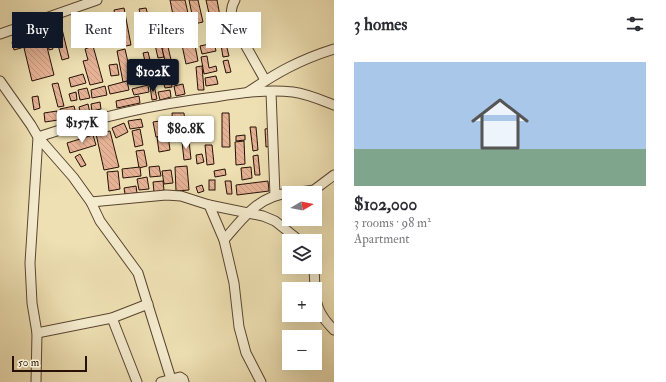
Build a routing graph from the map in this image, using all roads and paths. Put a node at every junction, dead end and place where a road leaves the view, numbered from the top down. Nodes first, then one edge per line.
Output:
1 (97, 0) edge
2 (235, 0) edge
3 (0, 34) edge
4 (334, 49) edge
5 (265, 80) junction
6 (0, 81) edge
7 (248, 92) junction
8 (271, 92) junction
9 (334, 105) edge
10 (38, 137) junction
11 (334, 175) edge
12 (319, 186) edge
13 (275, 194) junction
14 (282, 194) edge
15 (90, 202) junction
16 (209, 205) junction
17 (249, 212) junction
18 (291, 234) edge
19 (224, 240) junction
20 (148, 304) junction
21 (322, 311) edge
22 (112, 318) junction
23 (329, 319) edge
24 (334, 330) edge
25 (37, 333) junction
26 (170, 379) junction
27 (36, 382) edge
28 (137, 382) edge
29 (161, 382) edge
30 (184, 382) edge
31 (261, 382) edge

1 - 3 street
2 - 5 street
4 - 5 street
5 - 7 street
6 - 10 street
7 - 8 street
7 - 10 street
8 - 9 street
8 - 13 street
10 - 15 street
10 - 25 street
11 - 12 street
13 - 14 street
13 - 17 street
15 - 16 street
15 - 20 street
16 - 17 street
16 - 19 street
17 - 18 street
17 - 19 street
19 - 31 street
20 - 22 street
20 - 26 street
21 - 23 street
22 - 25 street
22 - 28 street
23 - 24 street
25 - 27 street
26 - 29 street
26 - 30 street

